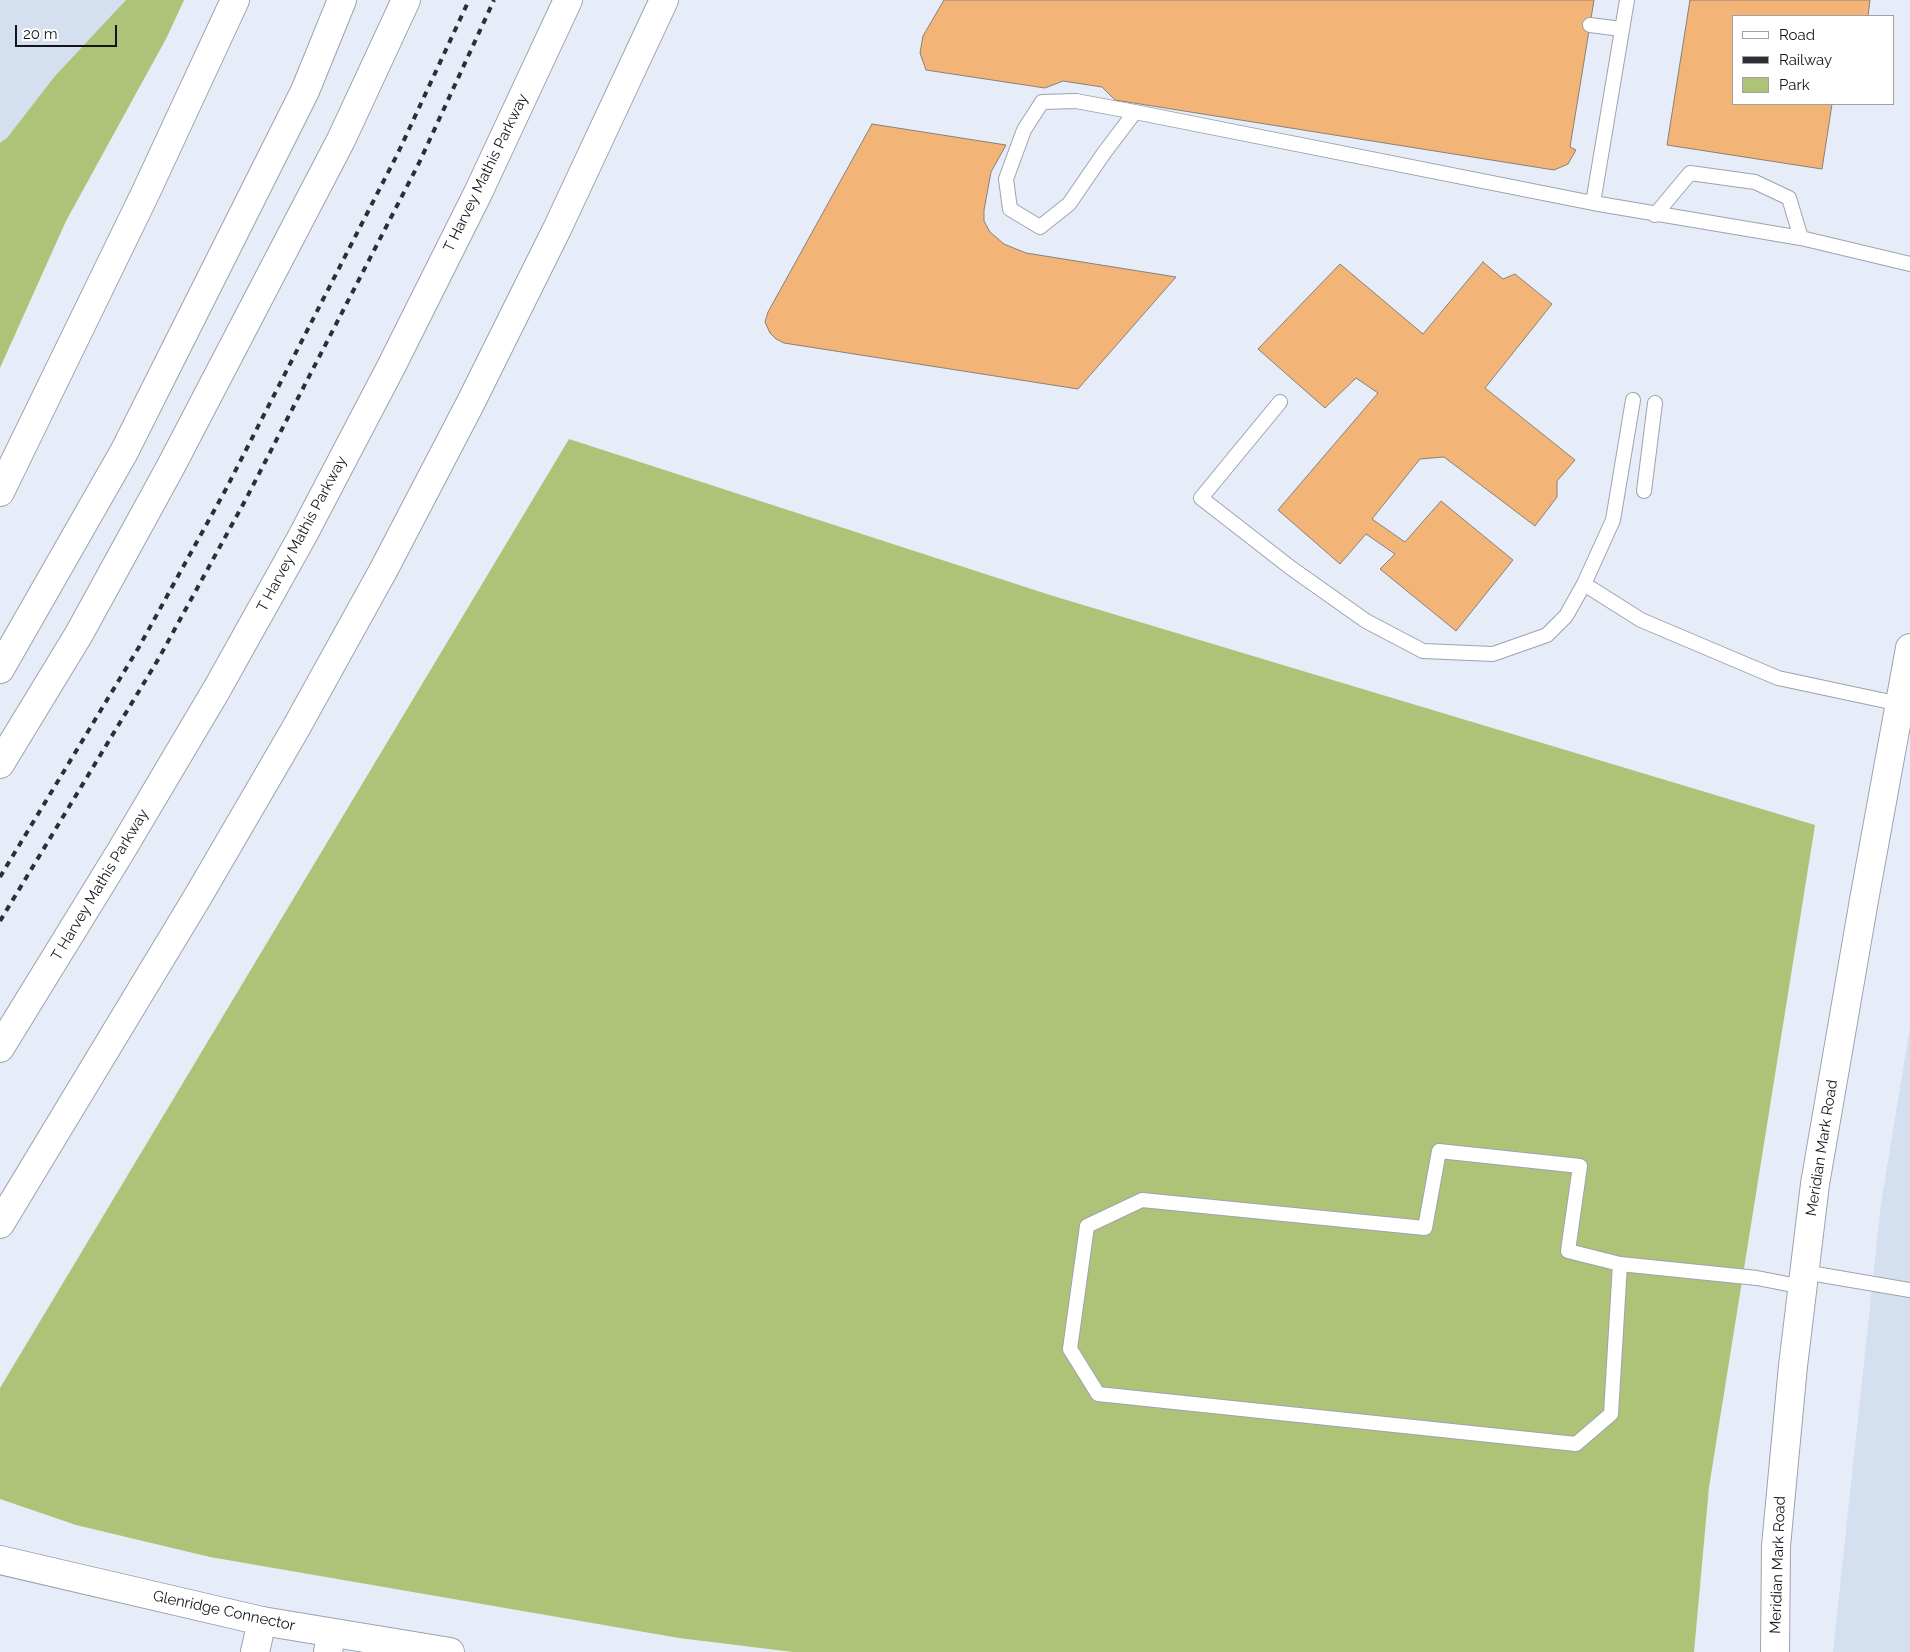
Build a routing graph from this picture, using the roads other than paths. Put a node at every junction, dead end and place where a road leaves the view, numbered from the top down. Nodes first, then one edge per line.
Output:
1 (234, 0) edge
2 (342, 0) edge
3 (406, 0) edge
4 (568, 0) edge
5 (664, 0) edge
6 (1627, 0) edge
7 (1590, 25) dead end
8 (1621, 29) junction
9 (1135, 112) junction
10 (1593, 203) junction
11 (1655, 215) junction
12 (1801, 238) junction
13 (1910, 264) edge
14 (1633, 400) dead end
15 (1280, 402) dead end
16 (1656, 403) dead end
17 (1644, 491) dead end
18 (0, 492) edge
19 (1584, 584) junction
20 (1910, 648) edge
21 (0, 669) edge
22 (1902, 720) edge
23 (0, 764) edge
24 (0, 1048) edge
25 (94, 1067) junction
26 (0, 1215) edge
27 (0, 1224) edge
28 (1620, 1264) junction
29 (1803, 1280) junction
30 (1910, 1290) edge
31 (12, 1563) edge
32 (262, 1621) junction
33 (329, 1643) edge
34 (255, 1652) edge
35 (450, 1652) edge
36 (1775, 1652) edge

1 - 18 main road
2 - 21 main road
3 - 23 main road
4 - 24 main road, T Harvey Mathis Parkway
5 - 25 main road
6 - 8 lane
7 - 8 lane
8 - 10 lane
9 - 9 lane
9 - 10 lane
10 - 11 lane
11 - 12 lane
11 - 12 lane
12 - 13 lane
14 - 19 lane
15 - 19 lane
16 - 17 lane
19 - 22 lane
20 - 22 main road, Meridian Mark Road
22 - 29 main road, Meridian Mark Road
25 - 26 main road
25 - 27 main road
28 - 28 lane
28 - 29 lane
29 - 30 lane
29 - 36 main road, Meridian Mark Road
31 - 32 main road, Glenridge Connector
32 - 33 main road, Glenridge Connector
32 - 34 main road
33 - 35 main road, Glenridge Connector

